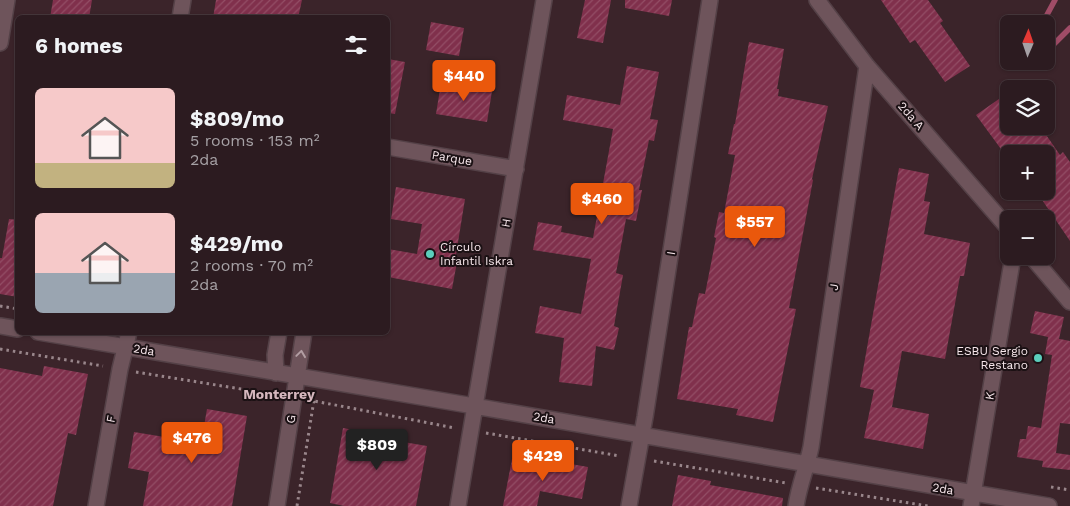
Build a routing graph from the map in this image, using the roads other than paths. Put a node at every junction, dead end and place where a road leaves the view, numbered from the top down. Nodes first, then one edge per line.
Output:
1 (7, 0) edge
2 (183, 0) edge
3 (710, 0) edge
4 (817, 0) edge
5 (539, 1) edge
6 (180, 15) edge
7 (0, 44) edge
8 (867, 66) junction
9 (390, 147) edge
10 (516, 169) junction
11 (1000, 220) edge
12 (1011, 265) edge
13 (1039, 265) edge
14 (1070, 302) edge
15 (0, 326) edge
16 (15, 328) edge
17 (71, 335) edge
18 (278, 335) edge
19 (304, 335) edge
20 (127, 340) edge
21 (276, 374) junction
22 (298, 376) junction
23 (474, 406) junction
24 (642, 436) junction
25 (807, 465) junction
26 (972, 500) edge
27 (96, 506) edge
28 (277, 506) edge
29 (458, 506) edge
30 (629, 506) edge
31 (796, 506) edge
32 (1050, 506) edge

1 - 7 street
2 - 6 street
3 - 24 street, I
4 - 8 street, 2da A
5 - 10 street, H
8 - 11 street, 2da A
8 - 25 street, J
9 - 10 street, Parque
10 - 23 street, H
12 - 26 street, K
13 - 14 street
15 - 16 street
17 - 20 street, 2da
18 - 21 street
22 -> 19 street, G
20 - 21 street, 2da
20 - 27 street, F
21 - 22 street, 2da
22 - 23 street, 2da
22 - 28 street, G
23 - 24 street, 2da
23 - 29 street, H
24 - 25 street, 2da
24 - 30 street, I
25 - 26 street, 2da
25 - 31 street, J
26 - 32 street, 2da

